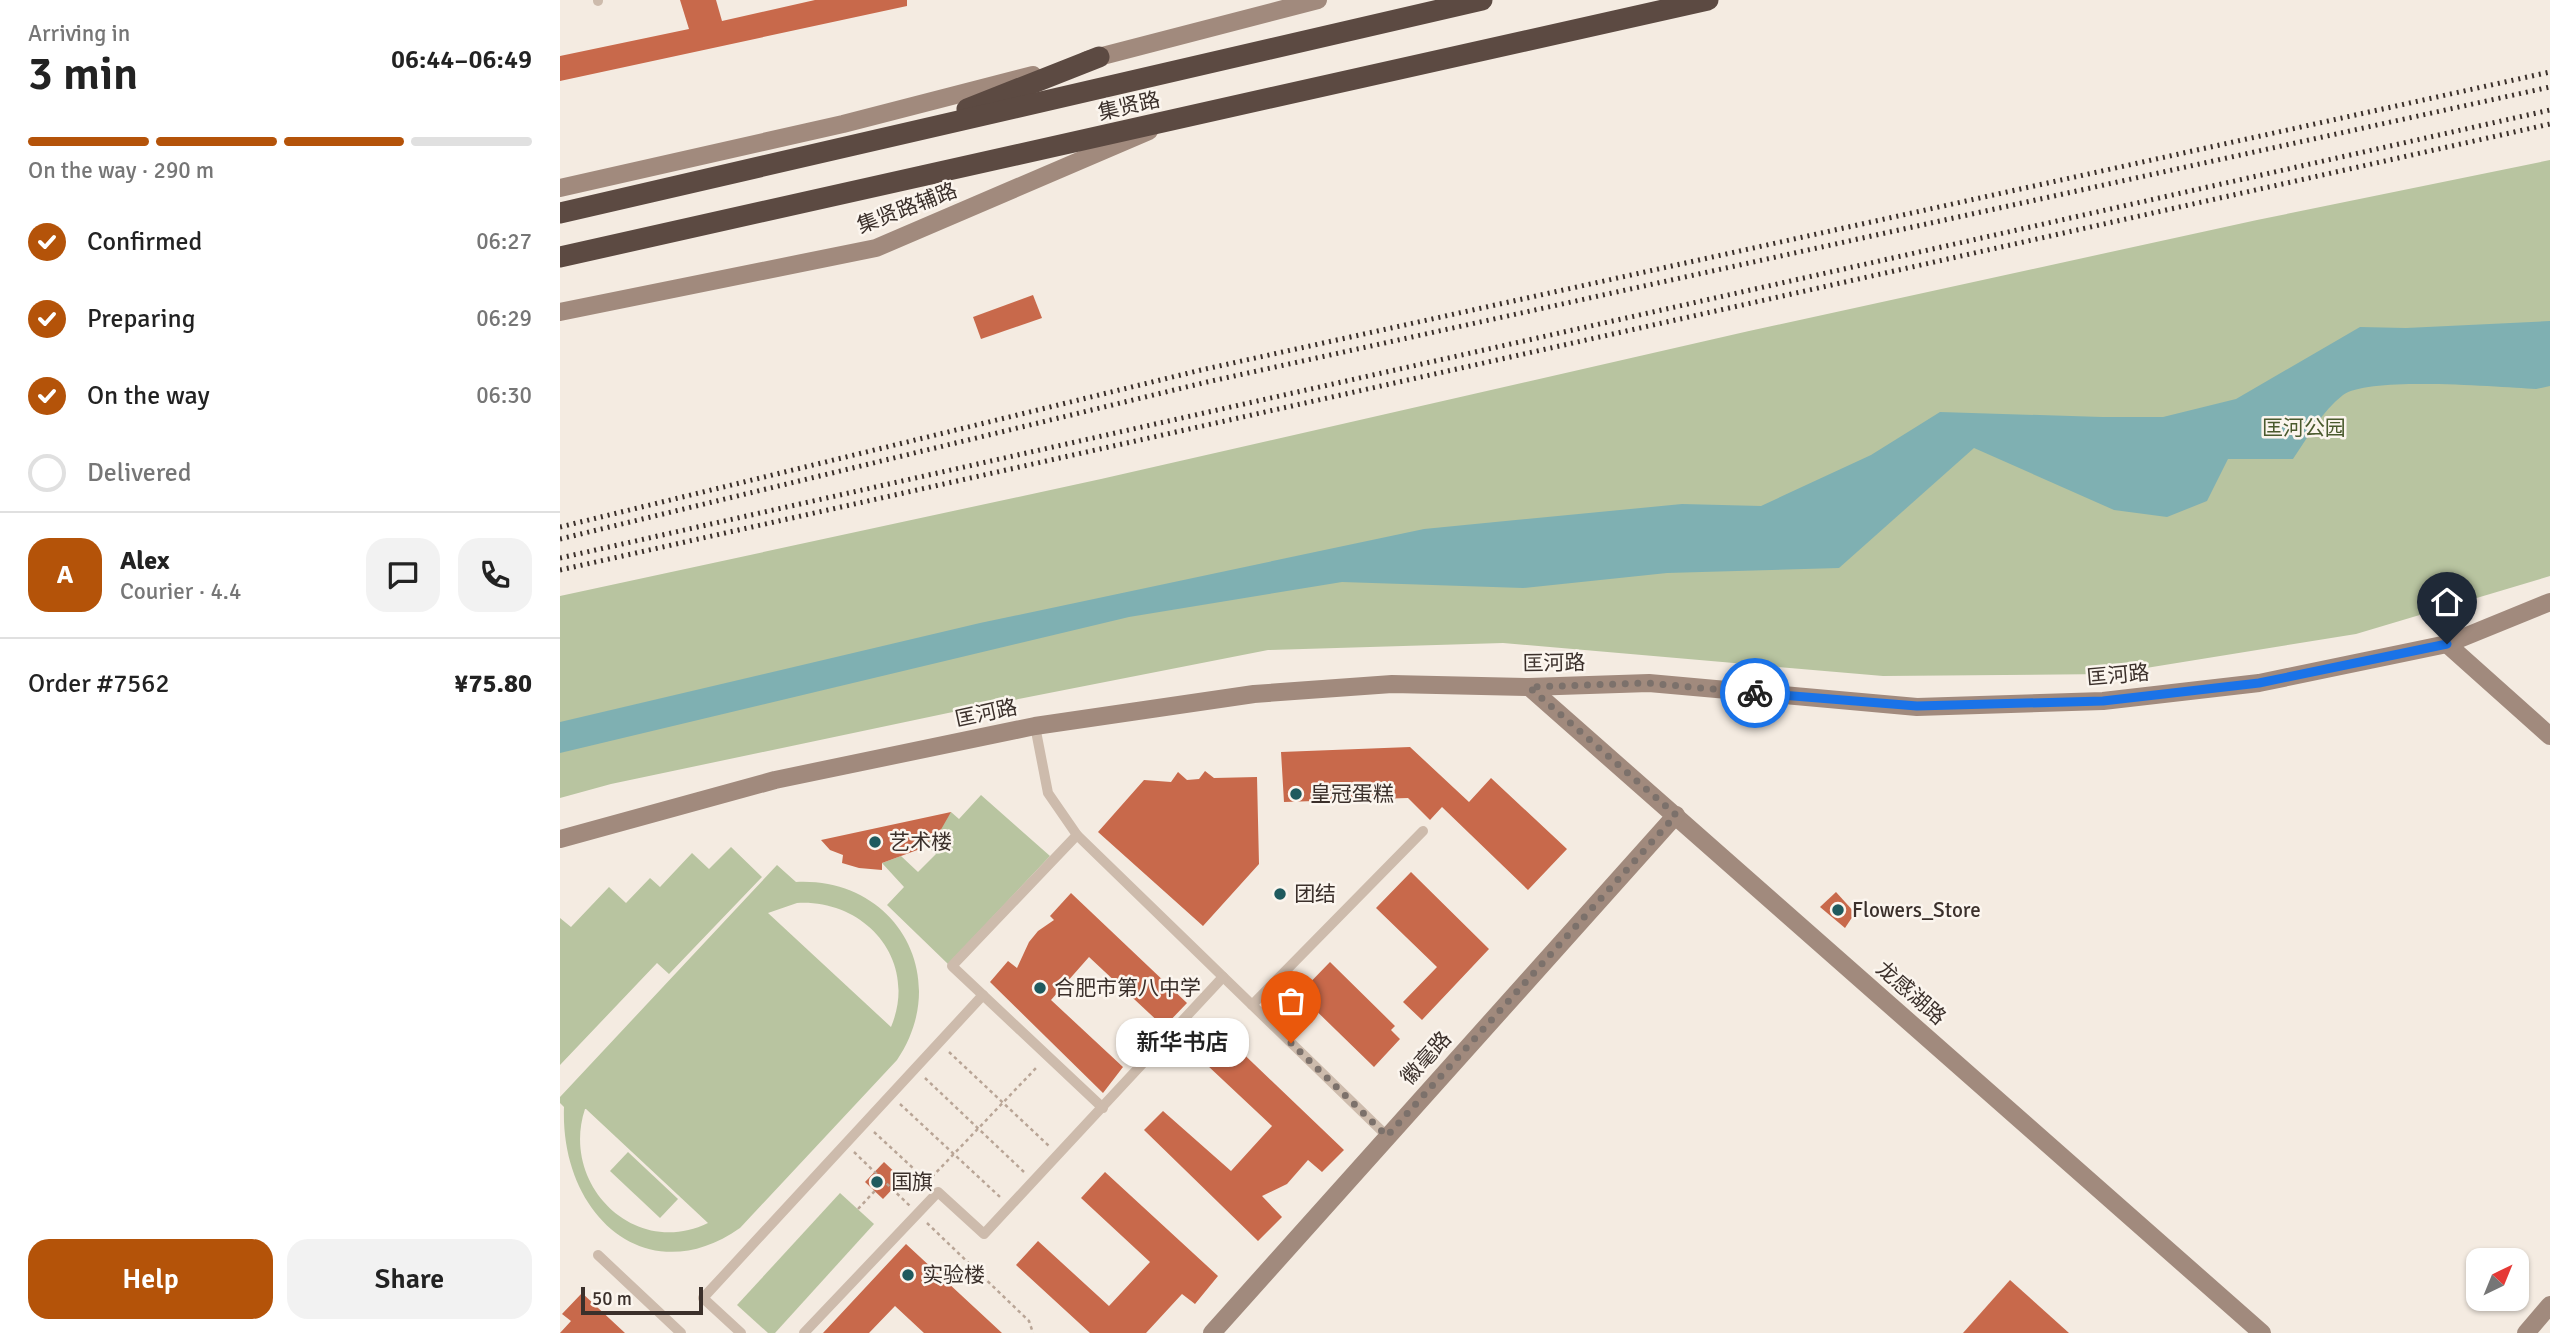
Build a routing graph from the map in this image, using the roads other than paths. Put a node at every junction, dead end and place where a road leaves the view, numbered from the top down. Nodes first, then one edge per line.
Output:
1 (1318, 0) edge
2 (1482, 0) edge
3 (1708, 0) edge
4 (1099, 57) junction
5 (1176, 120) junction
6 (898, 136) junction
7 (560, 188) edge
8 (560, 213) edge
9 (560, 257) edge
10 (560, 312) edge
11 (2550, 601) edge
12 (2447, 644) junction
13 (1529, 687) junction
14 (1035, 726) junction
15 (2550, 736) edge
16 (1676, 815) junction
17 (1423, 831) dead end
18 (1077, 835) junction
19 (560, 839) edge
20 (1223, 977) junction
21 (983, 995) junction
22 (1252, 1005) junction
23 (1104, 1108) junction
24 (1387, 1136) junction
25 (598, 1255) dead end
26 (2550, 1305) edge
27 (681, 1333) edge
28 (741, 1333) edge
29 (804, 1333) edge
30 (1212, 1333) edge
31 (2262, 1333) edge
32 (2525, 1333) edge

1 - 4 street
2 - 6 highway, 集贤路
3 - 5 highway, 集贤路
4 - 6 highway
4 - 7 street
5 - 9 highway, 集贤路
5 - 10 street, 集贤路辅路
6 - 8 highway, 集贤路
11 - 12 street, 匡河路
12 - 13 street, 匡河路
12 - 15 street
13 - 14 street, 匡河路
13 - 16 street, 龙感湖路
14 - 18 lane
14 - 19 street, 匡河路
16 - 24 street, 徽毫路
16 - 31 street, 龙感湖路
17 - 22 lane
18 - 20 lane
18 - 21 lane
20 - 22 lane
20 - 23 lane
21 - 23 lane
21 - 28 lane
22 - 24 lane
23 - 29 lane
24 - 30 street, 徽毫路
25 - 27 lane
26 - 32 street

